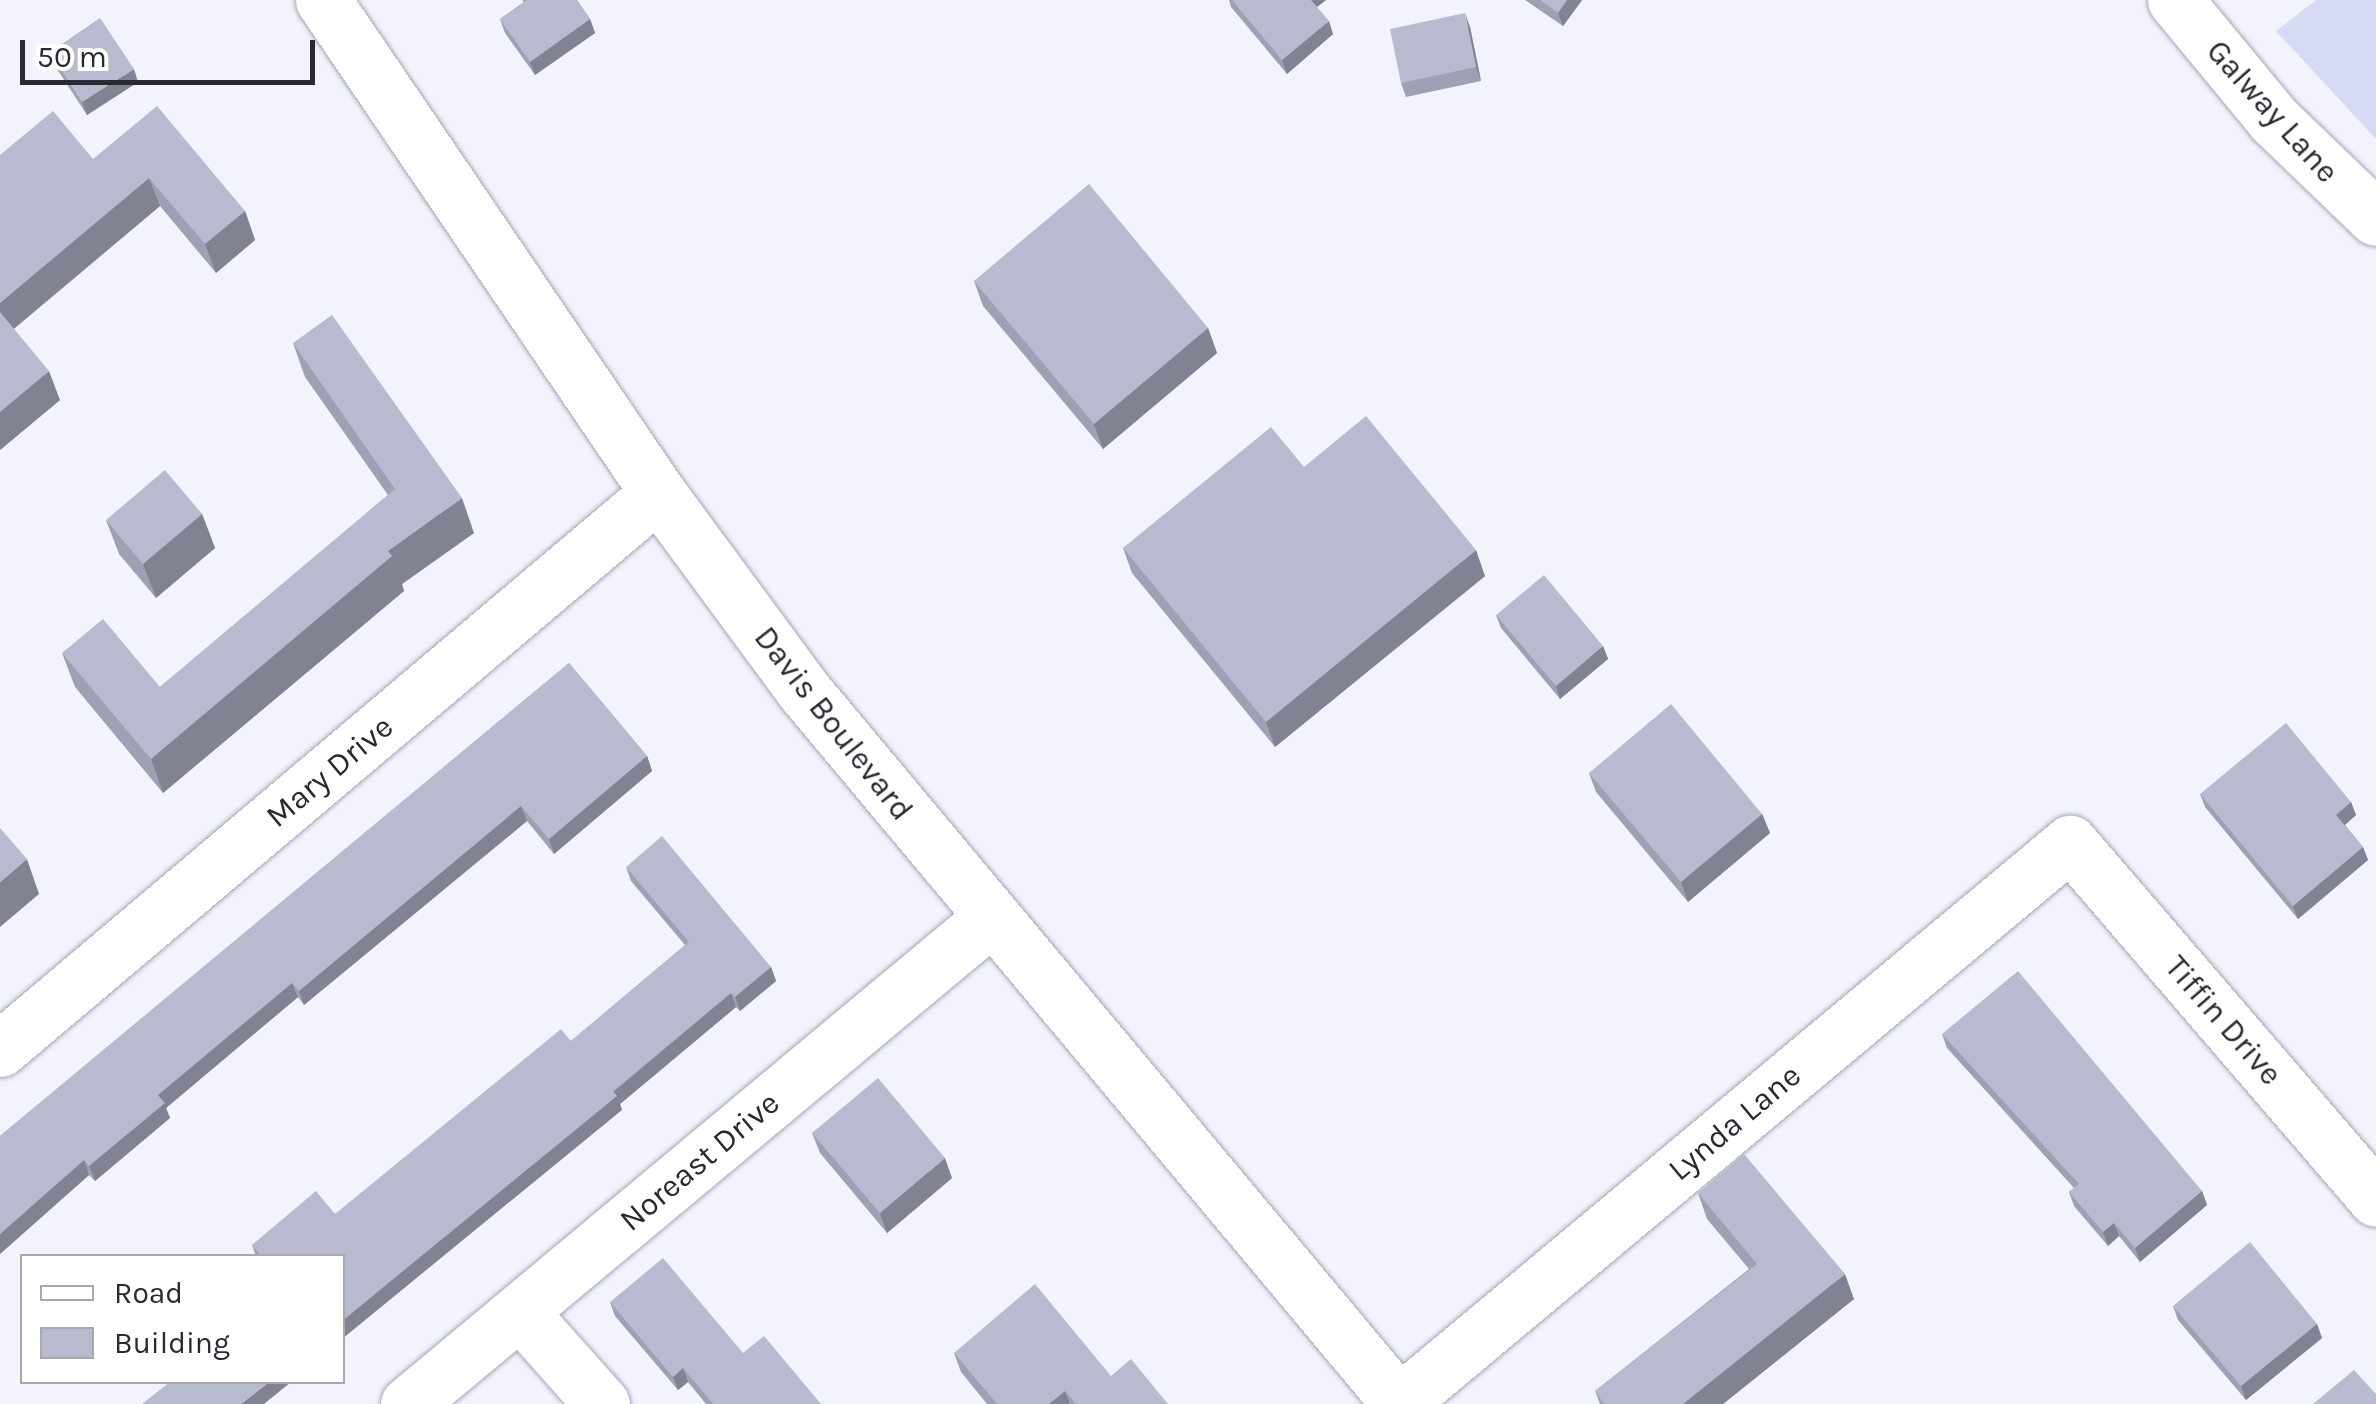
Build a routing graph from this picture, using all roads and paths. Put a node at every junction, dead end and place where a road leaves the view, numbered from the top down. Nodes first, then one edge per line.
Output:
1 (323, 0) edge
2 (2175, 0) edge
3 (2376, 218) edge
4 (658, 493) junction
5 (2070, 843) joint
6 (990, 919) junction
7 (0, 1048) edge
8 (2376, 1199) edge
9 (520, 1312) junction
10 (408, 1404) edge
11 (602, 1404) edge
12 (1400, 1404) edge

1 - 4 street, Davis Boulevard
2 - 3 street, Galway Lane
4 - 6 street, Davis Boulevard
4 - 7 street, Mary Drive
5 - 8 street, Tiffin Drive
5 - 12 street, Lynda Lane
6 - 9 street, Noreast Drive
6 - 12 street, Davis Boulevard
9 - 10 street, Noreast Drive
9 - 11 street

